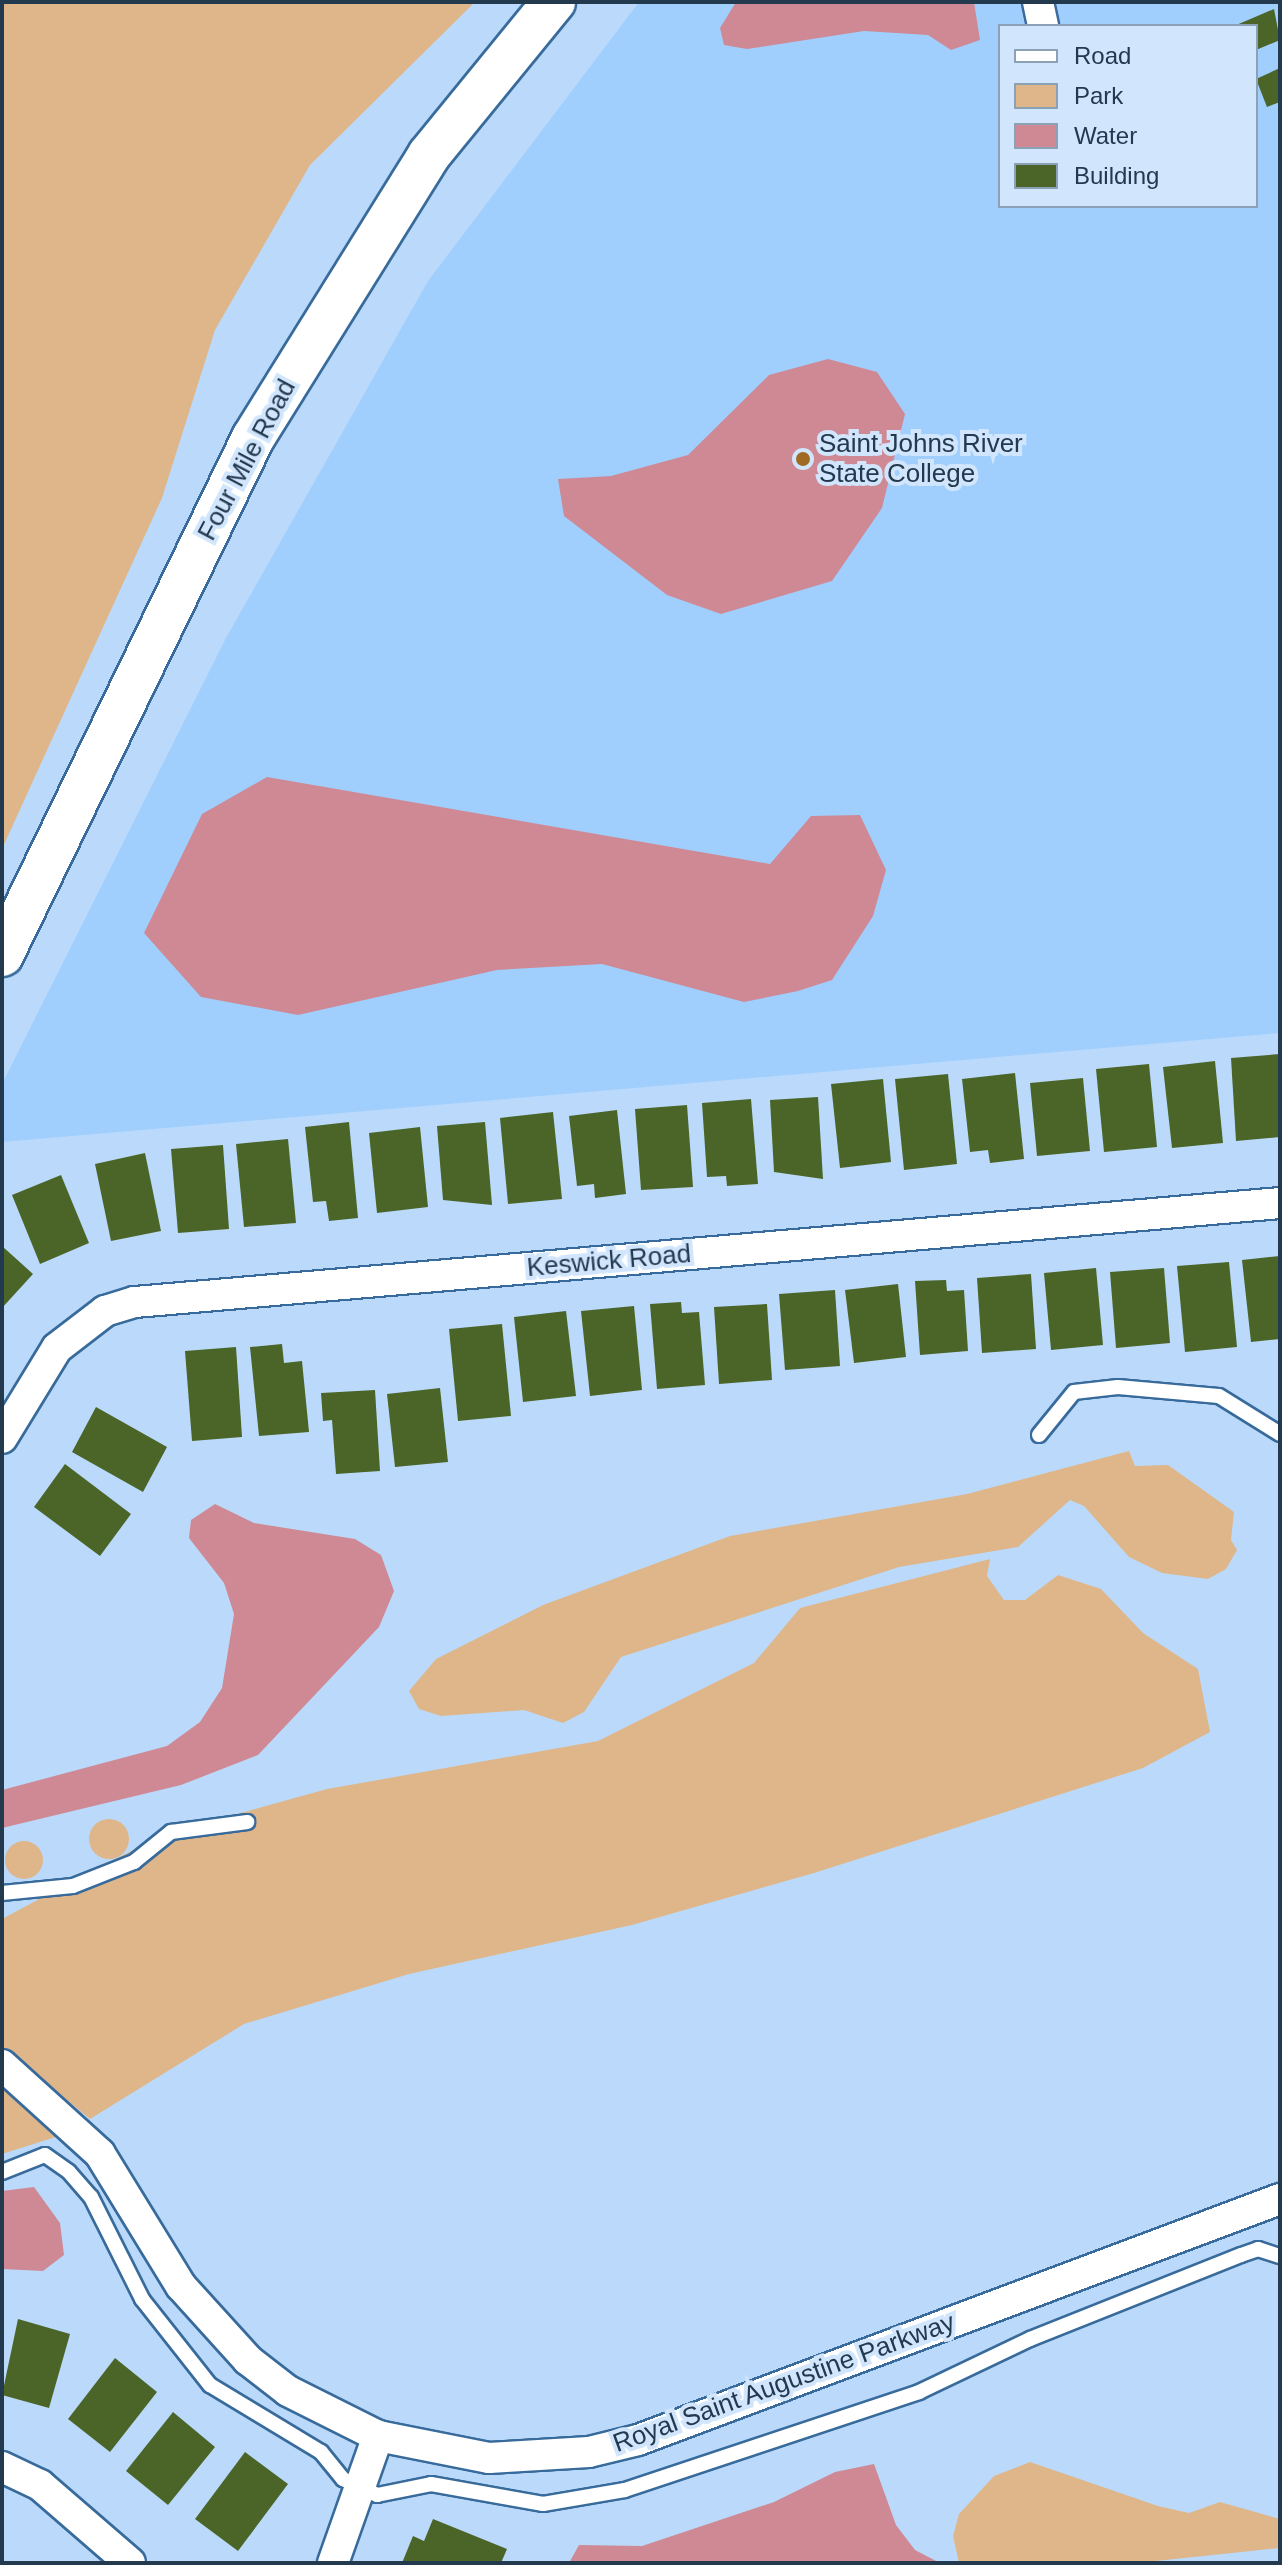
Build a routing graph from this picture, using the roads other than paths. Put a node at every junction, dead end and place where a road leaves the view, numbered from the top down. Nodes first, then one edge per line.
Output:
1 (554, 2) edge
2 (1038, 2) edge
3 (1043, 24) edge
4 (2, 955) edge
5 (1280, 1203) edge
6 (1280, 1434) edge
7 (1039, 1435) dead end
8 (2, 1438) edge
9 (247, 1822) dead end
10 (2, 1893) edge
11 (2, 2065) edge
12 (2, 2172) edge
13 (1280, 2199) edge
14 (1280, 2256) edge
15 (378, 2436) junction
16 (2, 2467) edge
17 (360, 2487) junction
18 (130, 2563) edge
19 (333, 2563) edge

1 - 4 main road, Four Mile Road
2 - 3 street
5 - 8 street, Keswick Road
6 - 7 lane
9 - 10 lane
11 - 15 street, Royal Saint Augustine Parkway
12 - 17 lane
13 - 15 street, Royal Saint Augustine Parkway
14 - 17 lane
15 - 17 street
16 - 18 street
17 - 19 street

